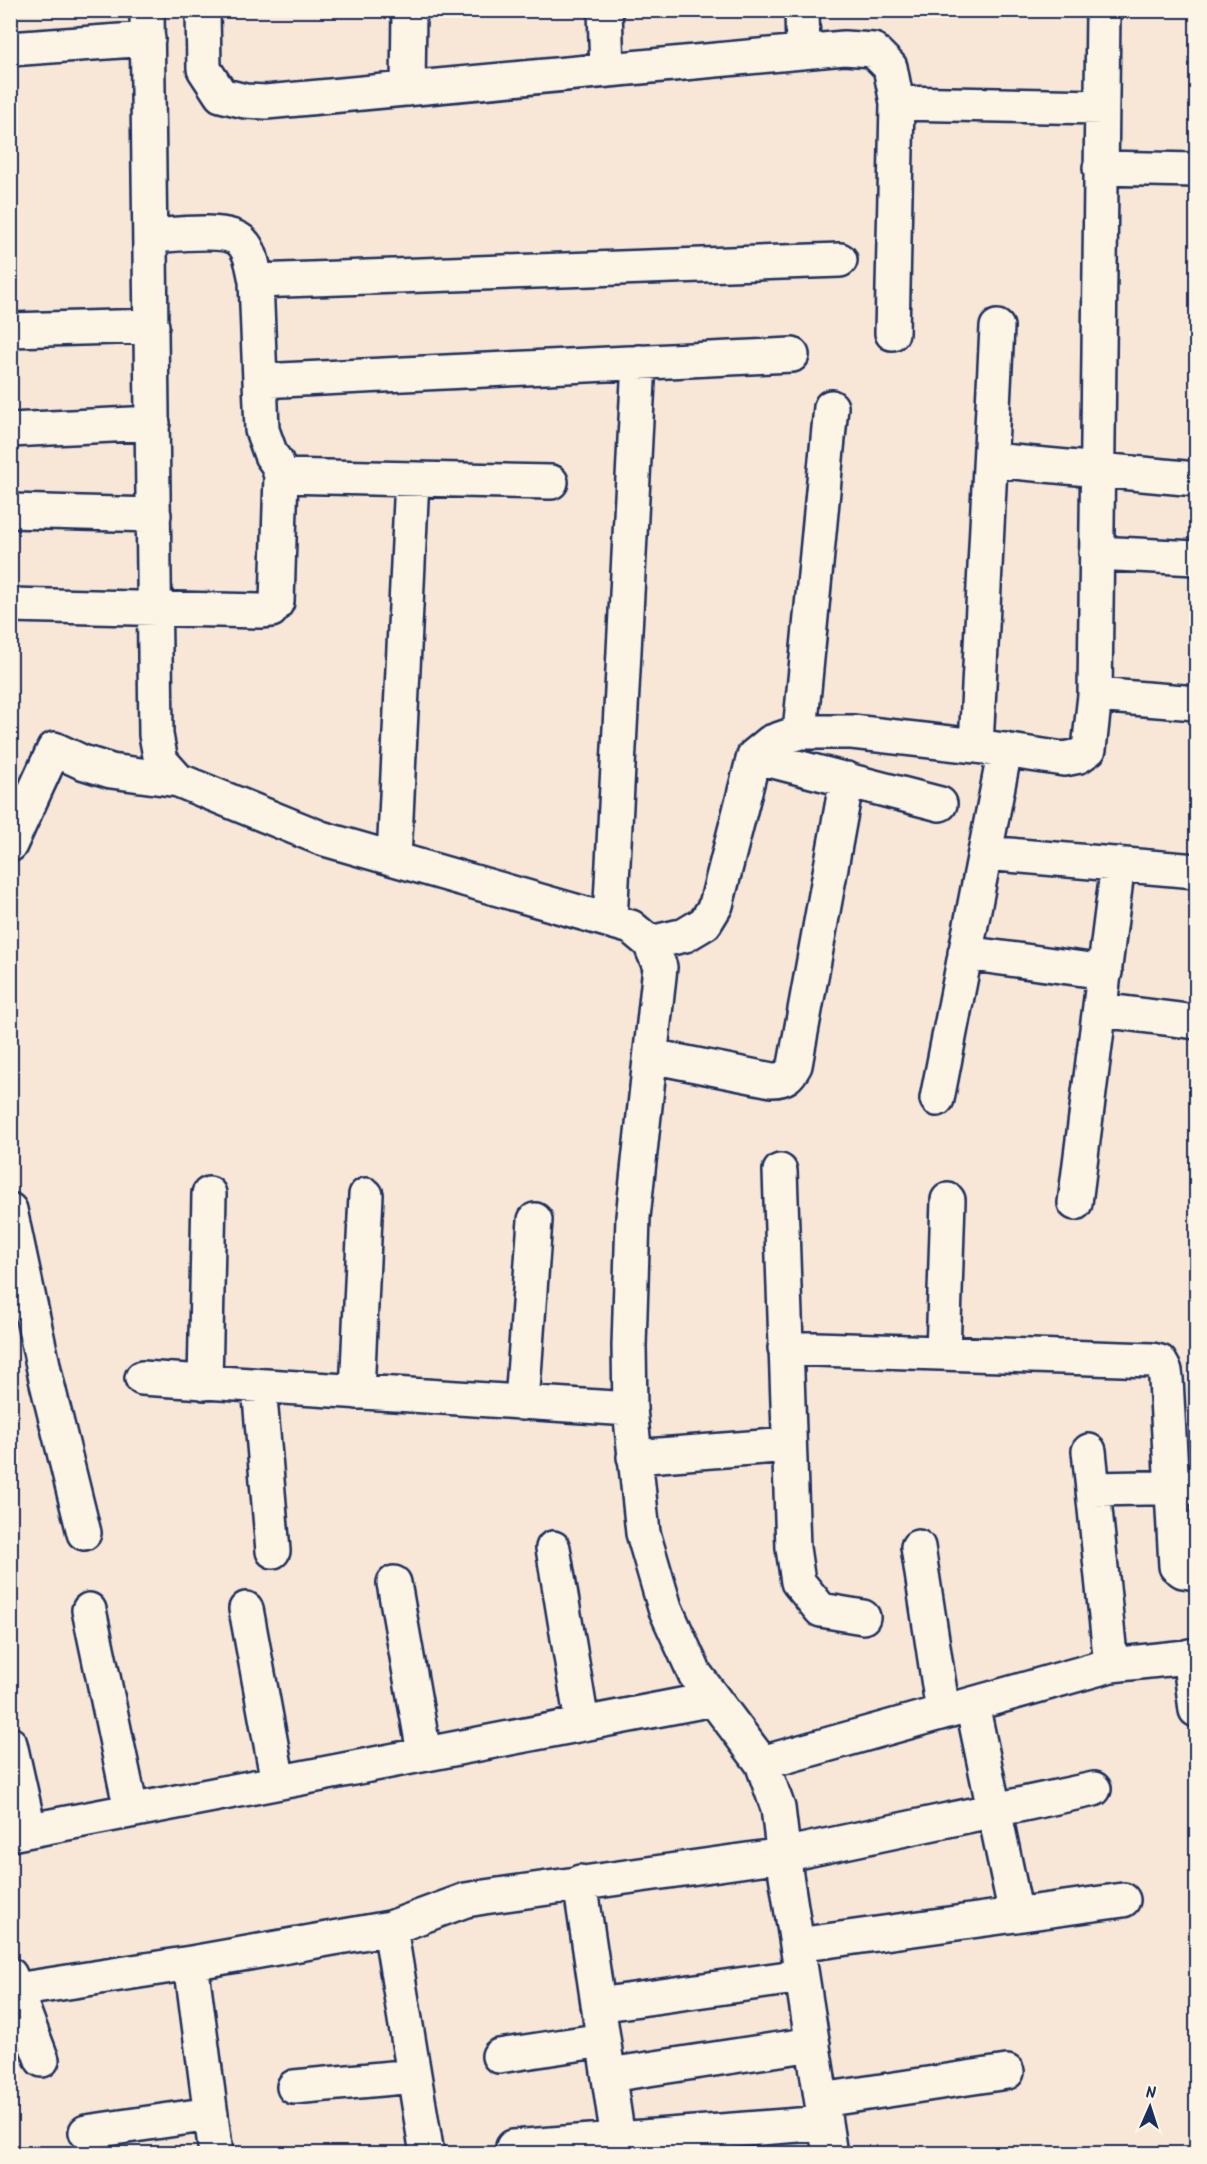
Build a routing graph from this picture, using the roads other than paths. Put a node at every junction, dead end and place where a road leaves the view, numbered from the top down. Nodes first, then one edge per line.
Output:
1 (203, 10) edge
2 (409, 10) edge
3 (605, 10) edge
4 (802, 10) edge
5 (1103, 10) edge
6 (147, 25) edge
7 (10, 49) edge
8 (803, 51) junction
9 (607, 70) junction
10 (408, 88) junction
11 (897, 103) junction
12 (1101, 107) junction
13 (1100, 168) junction
14 (1197, 170) edge
15 (151, 236) junction
16 (840, 260) dead end
17 (256, 281) junction
18 (152, 326) junction
19 (997, 327) dead end
20 (10, 330) edge
21 (892, 333) dead end
22 (792, 355) dead end
23 (639, 362) junction
24 (260, 381) junction
25 (831, 407) dead end
26 (153, 423) junction
27 (10, 430) edge
28 (991, 460) junction
29 (1099, 471) junction
30 (281, 476) junction
31 (412, 479) junction
32 (1197, 479) edge
33 (551, 482) dead end
34 (10, 511) edge
35 (154, 515) junction
36 (1096, 553) junction
37 (1197, 558) edge
38 (10, 605) edge
39 (154, 607) junction
40 (1095, 695) junction
41 (1197, 703) edge
42 (800, 732) junction
43 (991, 748) junction
44 (754, 756) junction
45 (847, 779) junction
46 (178, 780) junction
47 (940, 804) dead end
48 (10, 845) edge
49 (985, 852) junction
50 (394, 859) junction
51 (1118, 864) junction
52 (1197, 871) edge
53 (610, 921) junction
54 (650, 943) junction
55 (965, 953) junction
56 (1105, 972) junction
57 (1100, 1010) junction
58 (1197, 1023) edge
59 (651, 1056) junction
60 (938, 1099) dead end
61 (780, 1171) dead end
62 (209, 1194) dead end
63 (366, 1195) dead end
64 (948, 1200) dead end
65 (1074, 1203) dead end
66 (10, 1210) edge
67 (535, 1220) dead end
68 (786, 1348) junction
69 (943, 1353) junction
70 (142, 1378) dead end
71 (205, 1383) junction
72 (259, 1386) junction
73 (357, 1392) junction
74 (522, 1403) junction
75 (630, 1409) junction
76 (789, 1445) junction
77 (1089, 1451) dead end
78 (634, 1457) junction
79 (1184, 1488) edge
80 (1093, 1489) junction
81 (84, 1533) dead end
82 (918, 1547) dead end
83 (553, 1548) dead end
84 (273, 1551) dead end
85 (1197, 1573) edge
86 (394, 1583) dead end
87 (246, 1609) dead end
88 (89, 1610) dead end
89 (864, 1617) dead end
90 (1193, 1656) edge
91 (1112, 1665) junction
92 (713, 1699) junction
93 (957, 1708) junction
94 (1197, 1710) edge
95 (582, 1723) junction
96 (10, 1744) edge
97 (424, 1753) junction
98 (762, 1763) junction
99 (278, 1782) junction
100 (1094, 1789) dead end
101 (131, 1809) junction
102 (994, 1810) junction
103 (20, 1832) edge
104 (783, 1855) junction
105 (580, 1882) junction
106 (1123, 1900) dead end
107 (1016, 1915) junction
108 (390, 1928) junction
109 (799, 1960) junction
110 (191, 1963) junction
111 (13, 1983) edge
112 (598, 2005) junction
113 (603, 2040) junction
114 (813, 2044) junction
115 (500, 2056) dead end
116 (42, 2060) dead end
117 (1007, 2072) dead end
118 (609, 2075) junction
119 (414, 2076) junction
120 (294, 2087) dead end
121 (211, 2114) junction
122 (826, 2125) edge
123 (86, 2133) dead end
124 (618, 2139) junction
125 (513, 2147) dead end
126 (216, 2154) edge
127 (427, 2154) edge

1 - 10 street
2 - 10 street
3 - 9 street
4 - 8 street
5 - 12 street
6 - 7 street
6 - 15 street
8 - 9 street
8 - 11 street
9 - 10 street
11 - 12 street
11 - 21 street
12 - 13 street
13 - 14 street
13 - 29 street
15 - 17 street
15 - 18 street
16 - 17 street
17 - 24 street
18 - 20 street
18 - 26 street
19 - 28 street
22 - 23 street
23 - 24 street
23 - 53 street
24 - 30 street
25 - 42 street
26 - 27 street
26 - 35 street
28 - 29 street
28 - 43 street
29 - 32 street
29 - 36 street
30 - 31 street
30 - 39 street
31 - 33 street
31 - 50 street
34 - 35 street
35 - 39 street
36 - 37 street
36 - 40 street
38 - 39 street
39 - 46 street
40 - 41 street
40 - 43 street
42 - 43 street
42 - 44 street
43 - 49 street
44 - 45 street
44 - 54 street
45 - 47 street
45 - 59 street
46 - 48 street
46 - 50 street
49 - 51 street
49 - 55 street
50 - 53 street
51 - 52 street
51 - 56 street
53 - 54 street
54 - 59 street
55 - 56 street
55 - 60 street
56 - 57 street
57 - 58 street
57 - 65 street
59 - 75 street
61 - 68 street
62 - 71 street
63 - 73 street
64 - 69 street
66 - 81 street
67 - 74 street
68 - 69 street
68 - 76 street
69 - 79 street
70 - 71 street
71 - 72 street
72 - 73 street
72 - 84 street
73 - 74 street
74 - 75 street
75 - 78 street
76 - 78 street
76 - 89 street
77 - 80 street
78 - 92 street
79 - 80 street
79 - 85 street
80 - 91 street
82 - 93 street
83 - 95 street
86 - 97 street
87 - 99 street
88 - 101 street
90 - 91 street
90 - 94 street
91 - 93 street
92 - 95 street
92 - 98 street
93 - 98 street
93 - 102 street
95 - 97 street
96 - 103 street
97 - 99 street
98 - 104 street
99 - 101 street
100 - 102 street
101 - 103 street
102 - 104 street
102 - 107 street
104 - 105 street
104 - 109 street
105 - 108 street
105 - 112 street
106 - 107 street
107 - 109 street
108 - 110 street
108 - 119 street
109 - 112 street
109 - 114 street
110 - 111 street
110 - 121 street
111 - 116 street
112 - 113 street
113 - 115 street
113 - 118 street
114 - 118 street
114 - 122 street
117 - 122 street
118 - 124 street
119 - 120 street
119 - 127 street
121 - 123 street
121 - 126 street
122 - 124 street
124 - 125 street

